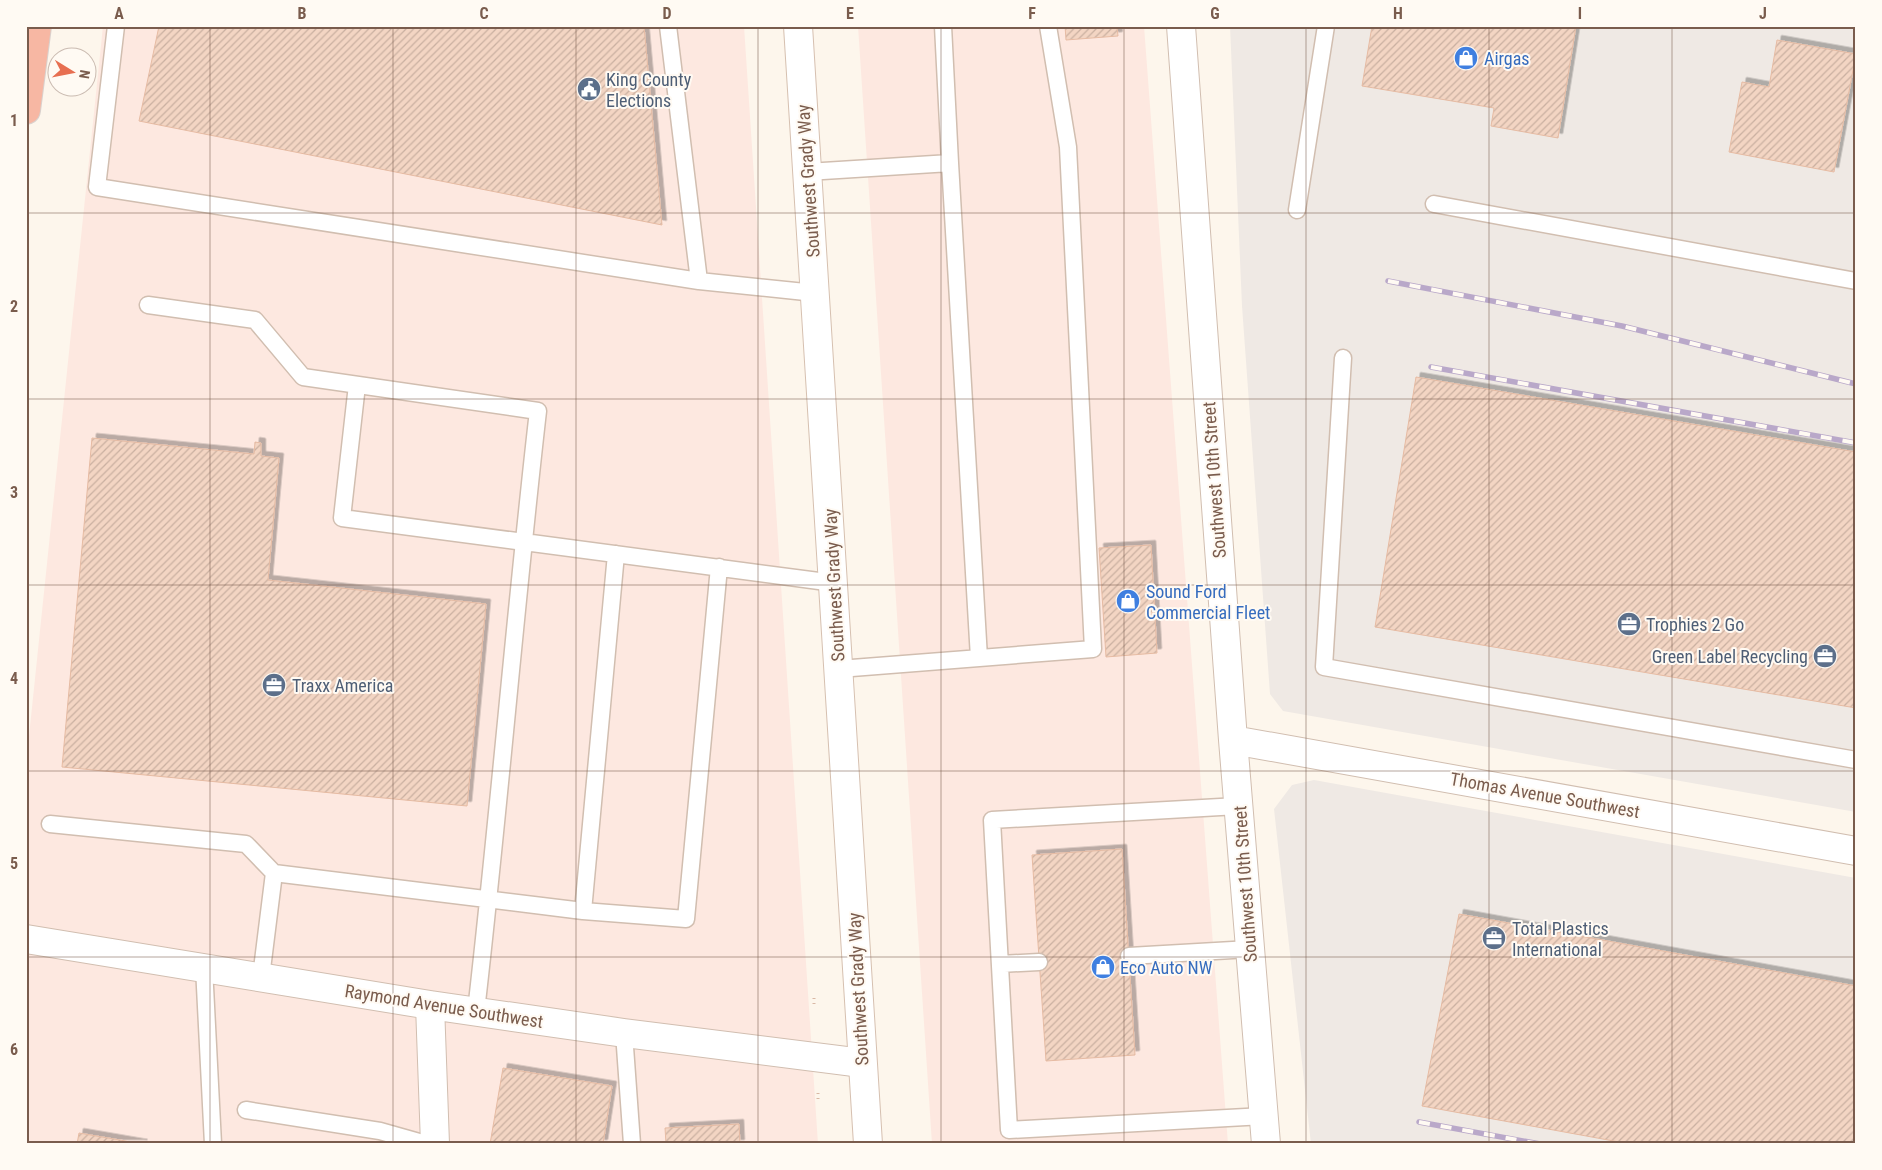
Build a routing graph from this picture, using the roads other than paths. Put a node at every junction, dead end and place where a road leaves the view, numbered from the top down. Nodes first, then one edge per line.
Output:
1 (37, 26) edge
2 (116, 26) edge
3 (668, 26) edge
4 (798, 26) edge
5 (943, 26) edge
6 (1048, 26) edge
7 (1181, 26) edge
8 (1326, 26) edge
9 (26, 110) edge
10 (950, 163) junction
11 (807, 172) junction
12 (1434, 204) dead end
13 (1297, 210) dead end
14 (699, 281) junction
15 (1856, 281) edge
16 (815, 293) junction
17 (148, 305) dead end
18 (1343, 358) dead end
19 (357, 385) junction
20 (523, 542) junction
21 (616, 554) junction
22 (719, 567) junction
23 (834, 583) junction
24 (979, 658) junction
25 (839, 669) junction
26 (1233, 740) junction
27 (1856, 760) edge
28 (1238, 806) junction
29 (50, 824) dead end
30 (1856, 851) edge
31 (274, 874) junction
32 (489, 899) junction
33 (583, 911) junction
34 (27, 938) edge
35 (1250, 949) junction
36 (1129, 956) dead end
37 (1039, 962) dead end
38 (1000, 964) junction
39 (204, 967) junction
40 (261, 977) junction
41 (430, 1005) junction
42 (476, 1011) junction
43 (624, 1033) junction
44 (862, 1063) junction
45 (246, 1110) dead end
46 (1264, 1116) junction
47 (213, 1144) edge
48 (426, 1144) edge
49 (436, 1144) edge
50 (632, 1144) edge
51 (868, 1144) edge
52 (1266, 1144) edge

1 - 9 highway
2 - 14 lane
3 - 14 lane
4 - 11 street, Southwest Grady Way
5 - 10 lane
6 - 24 lane
7 - 26 street, Southwest 10th Street
8 - 13 lane
10 - 11 lane
10 - 24 lane
11 - 16 street, Southwest Grady Way
12 - 15 lane
14 - 16 lane
16 - 23 street, Southwest Grady Way
17 - 19 lane
18 - 27 lane
19 - 20 lane
19 - 20 lane
20 - 21 lane
20 - 32 lane
21 - 22 lane
21 - 33 lane
22 - 23 lane
22 - 33 lane
23 - 25 street, Southwest Grady Way
24 - 25 lane
25 - 44 street, Southwest Grady Way
26 - 28 street, Southwest 10th Street
26 - 30 street, Thomas Avenue Southwest
28 - 35 street, Southwest 10th Street
28 - 38 lane
29 - 31 lane
31 - 32 lane
31 - 40 lane
32 - 33 lane
32 - 42 lane
34 - 39 street, Raymond Avenue Southwest
35 - 36 lane
35 - 46 street, Southwest 10th Street
37 - 38 lane
38 - 46 lane
39 - 40 street, Raymond Avenue Southwest
39 - 47 lane
40 - 41 street, Raymond Avenue Southwest
41 - 42 street, Raymond Avenue Southwest
41 - 49 street
42 - 43 street, Raymond Avenue Southwest
43 - 44 street, Raymond Avenue Southwest
43 - 50 lane
44 - 51 street, Southwest Grady Way
45 - 48 lane
46 - 52 street, Southwest 10th Street

